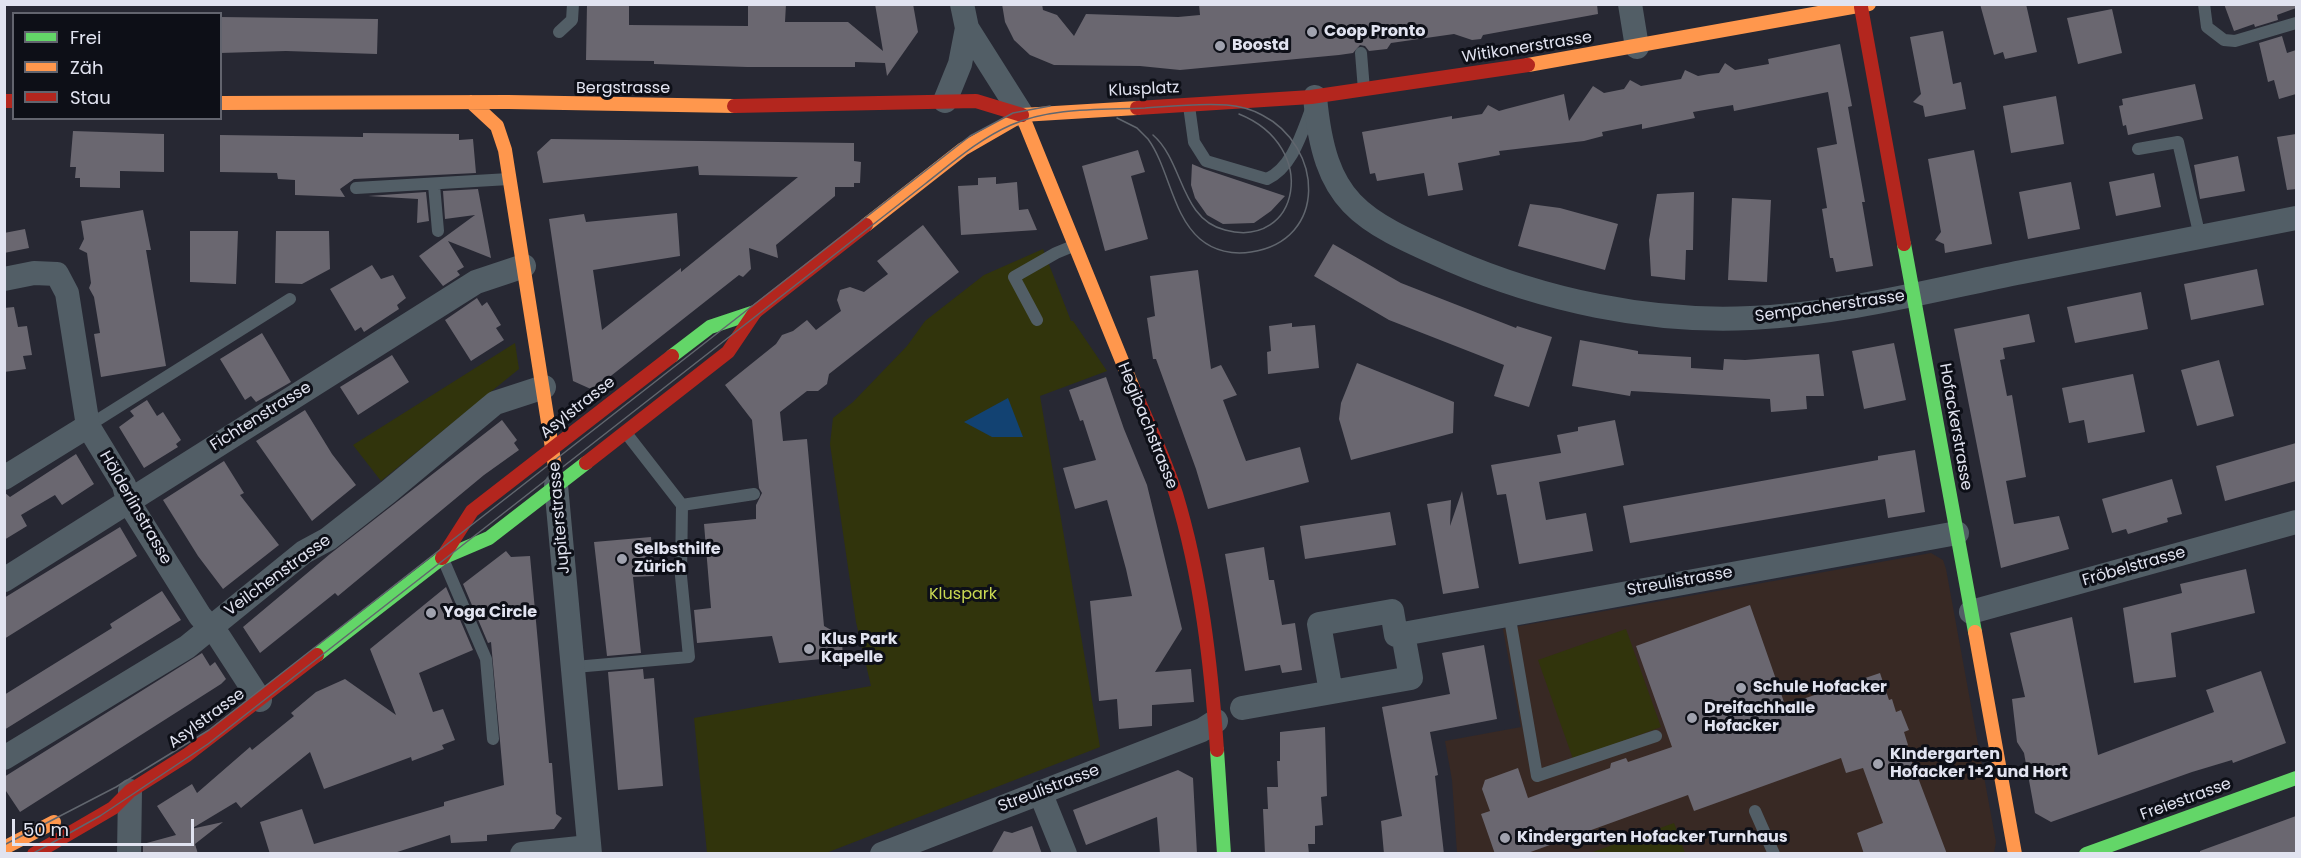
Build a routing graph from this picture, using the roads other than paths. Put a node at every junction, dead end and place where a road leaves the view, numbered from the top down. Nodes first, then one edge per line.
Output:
1 (573, 4) edge
2 (962, 4) edge
3 (1630, 4) edge
4 (2204, 4) edge
5 (1864, 5) edge
6 (2296, 23) edge
7 (967, 28) junction
8 (559, 32) dead end
9 (1637, 47) junction
10 (1361, 53) dead end
11 (1364, 92) junction
12 (1315, 97) junction
13 (945, 101) junction
14 (471, 102) junction
15 (222, 103) edge
16 (550, 104) junction
17 (1189, 104) junction
18 (1022, 116) junction
19 (532, 119) dead end
20 (517, 134) dead end
21 (2138, 149) dead end
22 (505, 150) junction
23 (510, 179) junction
24 (434, 185) junction
25 (356, 188) dead end
26 (2296, 218) edge
27 (438, 231) dead end
28 (2199, 237) junction
29 (1074, 246) junction
30 (524, 266) junction
31 (4, 279) edge
32 (1915, 295) junction
33 (290, 299) dead end
34 (755, 312) junction
35 (1037, 320) dead end
36 (544, 387) junction
37 (88, 426) junction
38 (625, 432) junction
39 (553, 448) junction
40 (4, 478) edge
41 (556, 485) junction
42 (754, 494) dead end
43 (128, 501) junction
44 (682, 505) junction
45 (2296, 522) edge
46 (1957, 533) junction
47 (442, 558) junction
48 (4, 580) edge
49 (1971, 612) junction
50 (1509, 613) junction
51 (209, 627) junction
52 (1403, 634) junction
53 (575, 667) junction
54 (1331, 692) junction
55 (260, 700) junction
56 (1242, 708) dead end
57 (1216, 721) junction
58 (1656, 736) dead end
59 (493, 739) dead end
60 (4, 758) edge
61 (2296, 778) edge
62 (130, 791) junction
63 (1040, 792) junction
64 (99, 799) dead end
65 (1755, 811) dead end
66 (64, 817) dead end
67 (4, 848) edge
68 (590, 850) edge
69 (2087, 853) edge
70 (34, 854) edge
71 (129, 854) edge
72 (522, 854) edge
73 (882, 854) edge
74 (1065, 854) edge
75 (1224, 854) edge
76 (1774, 854) edge
77 (2015, 854) edge

1 - 8 lane
2 - 7 street, Hegibachstrasse
3 - 9 street
4 - 6 lane
5 - 9 main road, Witikonerstrasse
5 - 32 main road, Hofackerstrasse
7 - 13 street, Hegibachstrasse
7 - 18 street, Hegibachstrasse
9 - 11 main road, Witikonerstrasse
10 - 11 lane
11 - 12 main road, Witikonerstrasse
12 - 17 main road, Witikonerstrasse
12 - 17 lane, Klusplatz
12 - 32 street, Sempacherstrasse
13 - 16 main road, Bergstrasse
13 - 18 main road, Bergstrasse
14 - 15 main road, Bergstrasse
14 - 16 main road, Bergstrasse
14 - 22 main road, Jupiterstrasse
16 - 19 main road
17 - 18 main road, Klusplatz
18 - 29 main road, Hegibachstrasse
18 - 34 main road, Asylstrasse
20 - 22 main road
21 - 28 lane
22 - 23 main road, Jupiterstrasse
23 - 24 lane
23 - 30 main road, Jupiterstrasse
24 - 25 lane
24 - 27 lane
26 - 28 street, Sempacherstrasse
28 - 32 street, Sempacherstrasse
29 - 35 lane
29 - 57 main road, Hegibachstrasse
30 - 36 main road, Jupiterstrasse
30 - 43 street, Fichtenstrasse
31 - 37 street, Hölderlinstrasse
32 - 46 main road, Hofackerstrasse
33 - 37 lane
34 - 38 main road, Asylstrasse
34 - 39 main road, Asylstrasse
36 - 39 main road, Jupiterstrasse
36 - 51 street, Veilchenstrasse
37 - 40 street
37 - 43 street, Hölderlinstrasse
38 - 41 main road, Asylstrasse
38 - 44 lane
39 - 41 main road, Jupiterstrasse
39 - 47 main road, Asylstrasse
41 - 47 main road, Asylstrasse
41 - 53 street, Jupiterstrasse
42 - 44 lane
43 - 48 street, Fichtenstrasse
43 - 51 street, Hölderlinstrasse
44 - 53 lane
45 - 49 street, Fröbelstrasse
46 - 49 main road, Hofackerstrasse
46 - 50 street, Streulistrasse
47 - 55 main road, Asylstrasse
47 - 59 lane
49 - 77 main road, Hofackerstrasse
50 - 52 street, Streulistrasse
50 - 58 lane
51 - 55 street, Hölderlinstrasse
51 - 60 street, Veilchenstrasse
52 - 54 street
52 - 54 street
53 - 68 street, Jupiterstrasse
54 - 56 street
55 - 62 main road, Asylstrasse
57 - 63 street, Streulistrasse
57 - 75 main road, Hegibachstrasse
61 - 69 main road, Freiestrasse
62 - 64 main road, Asylstrasse
62 - 70 main road, Asylstrasse
62 - 71 street
63 - 73 street, Streulistrasse
63 - 74 street
65 - 76 lane
66 - 67 main road
68 - 72 street

